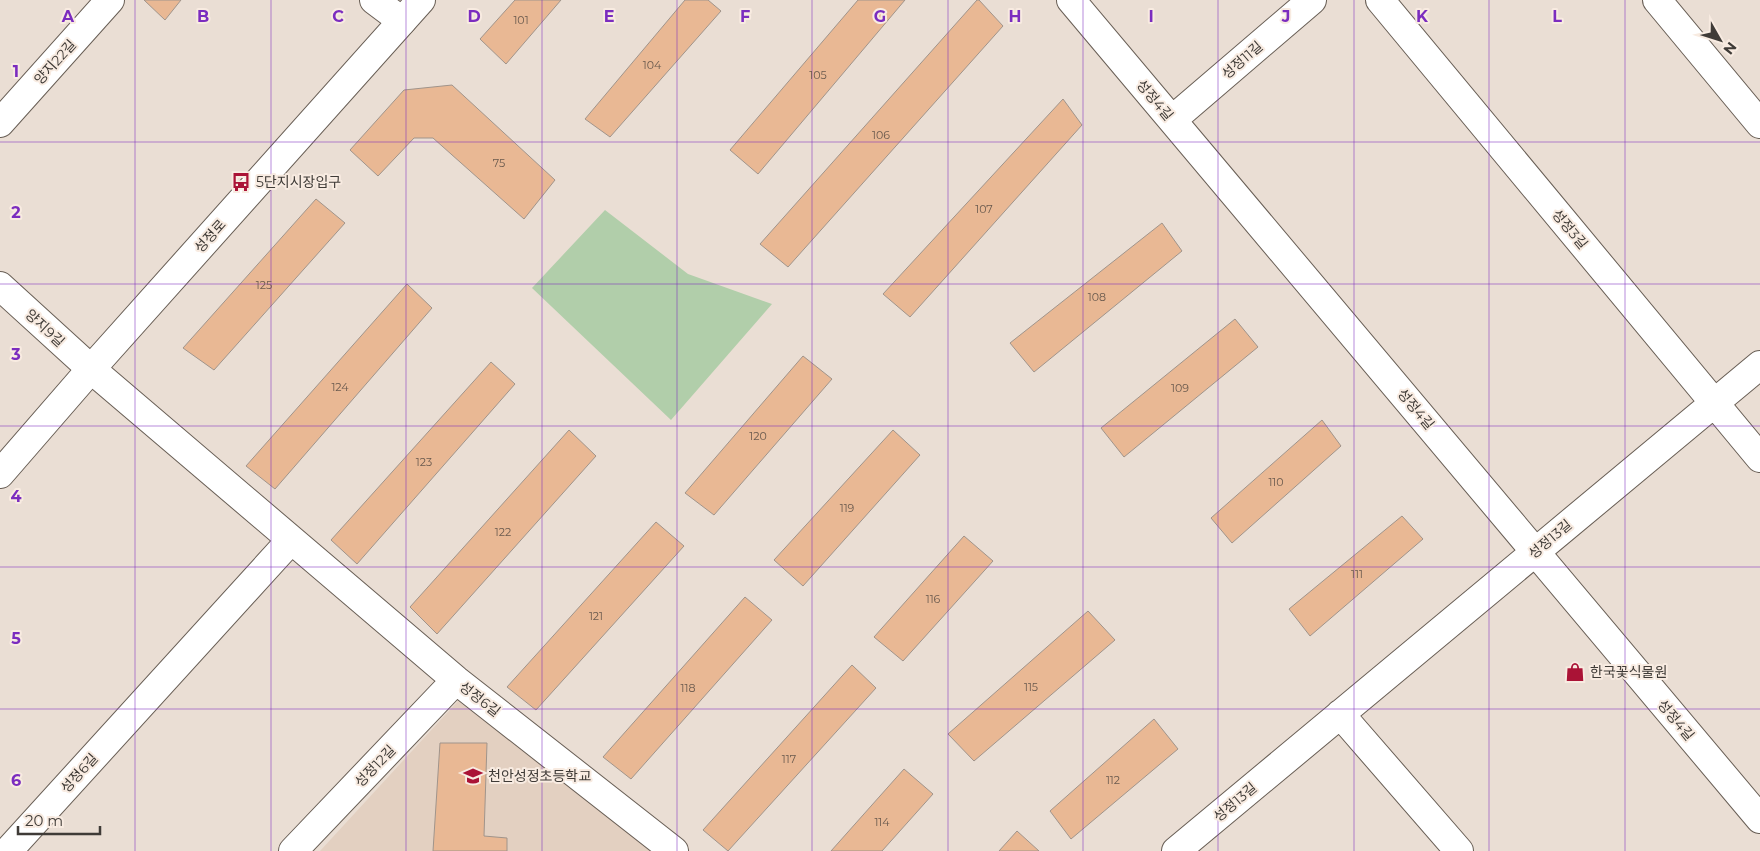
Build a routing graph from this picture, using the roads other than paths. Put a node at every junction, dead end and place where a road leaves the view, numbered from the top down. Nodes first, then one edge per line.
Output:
1 (110, 0) edge
2 (374, 0) edge
3 (421, 0) edge
4 (1071, 0) edge
5 (1312, 0) edge
6 (1380, 0) edge
7 (1657, 0) edge
8 (402, 21) junction
9 (1172, 120) junction
10 (0, 123) edge
11 (1760, 124) edge
12 (0, 286) edge
13 (1760, 365) edge
14 (91, 369) junction
15 (1714, 402) junction
16 (1760, 458) edge
17 (0, 474) edge
18 (291, 540) junction
19 (1536, 551) junction
20 (456, 680) junction
21 (1340, 714) junction
22 (1760, 820) edge
23 (8, 851) edge
24 (293, 851) edge
25 (674, 851) edge
26 (1176, 851) edge
27 (1459, 851) edge

1 - 10 street, 양지22길
2 - 8 street
3 - 8 street, 성정로
4 - 9 street, 성정4길
5 - 9 street, 성정11길
6 - 15 street, 성정3길
7 - 11 street
8 - 14 street, 성정로
9 - 19 street, 성정4길
12 - 14 street, 양지9길
13 - 15 street, 성정13길
14 - 17 street, 성정로
14 - 18 street, 성정6길
15 - 16 street, 성정3길
15 - 19 street, 성정13길
18 - 20 street, 성정6길
18 - 23 street, 성정6길
19 - 21 street, 성정13길
19 - 22 street, 성정4길
20 - 24 street, 성정12길
20 - 25 street, 성정6길
21 - 26 street, 성정13길
21 - 27 street

